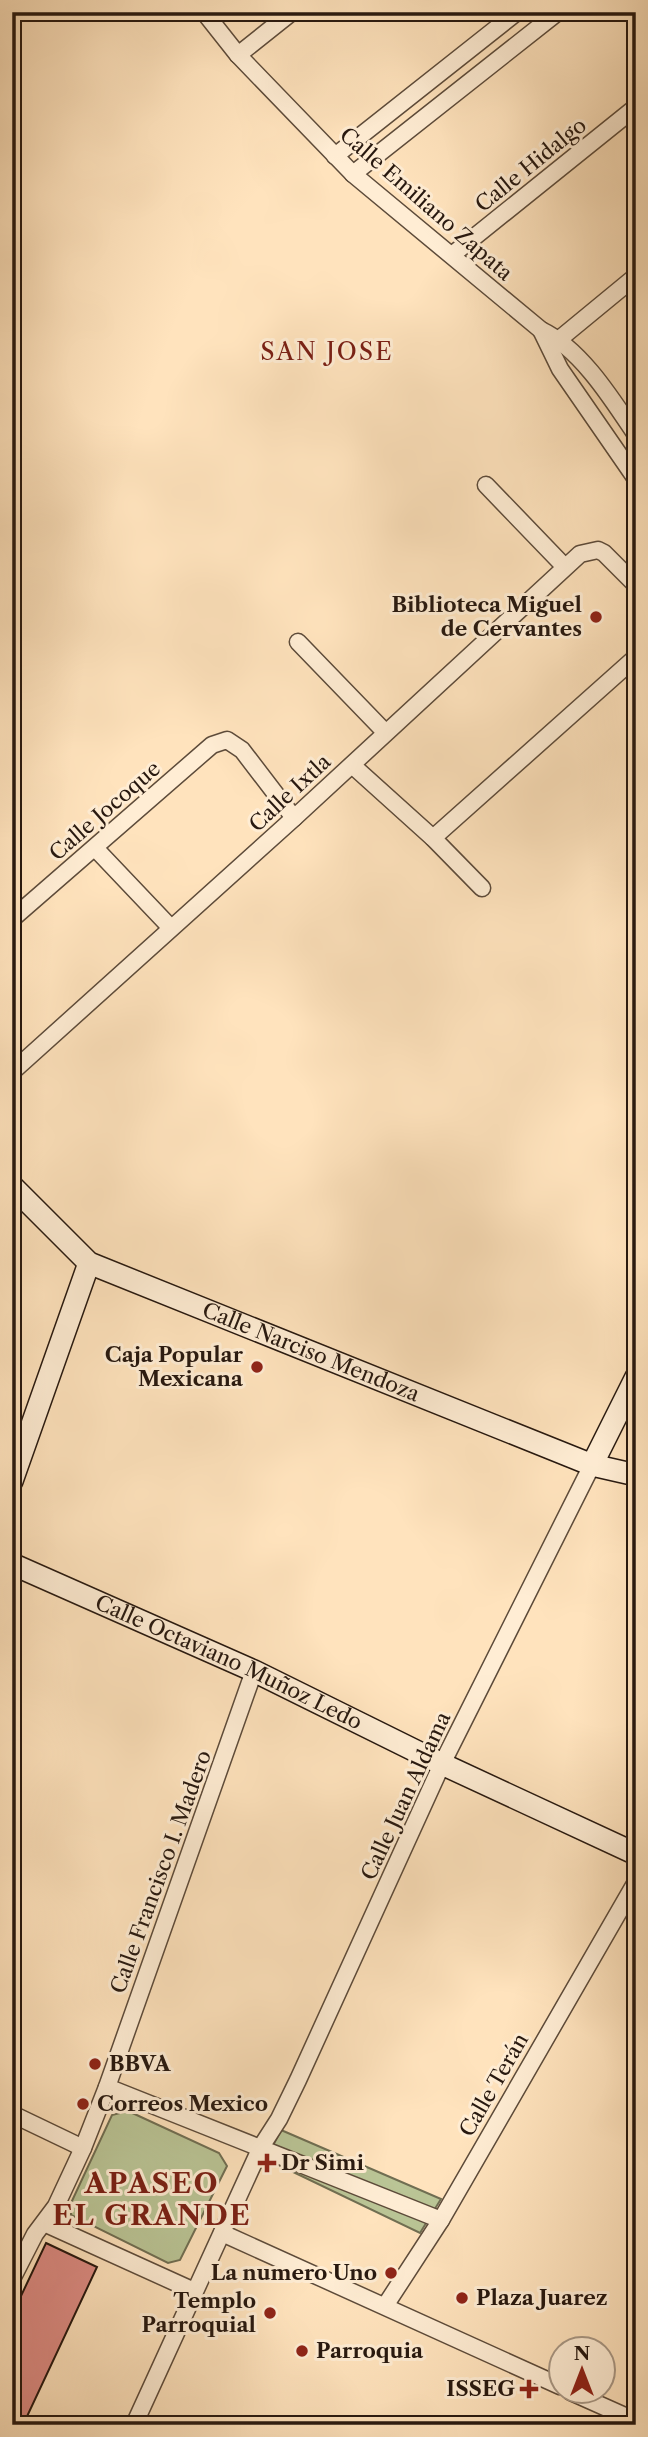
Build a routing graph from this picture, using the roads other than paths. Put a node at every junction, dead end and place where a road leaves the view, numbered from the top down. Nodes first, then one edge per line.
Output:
1 (204, 12) edge
2 (292, 12) edge
3 (517, 12) edge
4 (558, 12) edge
5 (238, 55) junction
6 (636, 107) edge
7 (335, 156) junction
8 (353, 174) junction
9 (452, 255) junction
10 (636, 276) edge
11 (554, 344) junction
12 (636, 435) edge
13 (636, 479) edge
14 (486, 485) dead end
15 (564, 566) junction
16 (633, 576) edge
17 (299, 642) dead end
18 (636, 657) edge
19 (386, 732) junction
20 (352, 765) junction
21 (294, 818) junction
22 (433, 838) junction
23 (95, 848) junction
24 (482, 888) dead end
25 (12, 919) edge
26 (171, 928) junction
27 (12, 1072) edge
28 (12, 1186) edge
29 (89, 1263) junction
30 (636, 1377) edge
31 (592, 1465) junction
32 (636, 1475) edge
33 (12, 1481) edge
34 (12, 1564) edge
35 (254, 1671) junction
36 (442, 1764) junction
37 (636, 1854) edge
38 (636, 1882) edge
39 (107, 2087) junction
40 (12, 2114) edge
41 (261, 2147) junction
42 (82, 2148) junction
43 (441, 2220) junction
44 (44, 2223) junction
45 (222, 2233) junction
46 (12, 2280) edge
47 (194, 2291) junction
48 (385, 2306) junction
49 (546, 2379) edge
50 (603, 2406) edge
51 (636, 2421) edge
52 (134, 2425) edge

1 - 5 street, Calle Emiliano Zapata
2 - 5 street
3 - 7 street
4 - 8 street
5 - 7 street, Calle Emiliano Zapata
6 - 9 street, Calle Hidalgo
7 - 8 street, Calle Emiliano Zapata
8 - 9 street, Calle Emiliano Zapata
9 - 11 street, Calle Emiliano Zapata
10 - 11 street
11 - 12 street, Calle Emiliano Zapata
11 - 13 street, Calle Emiliano Zapata
14 - 15 street
15 - 16 street, Calle Ixtla
15 - 19 street, Calle Ixtla
17 - 19 street
18 - 22 street
19 - 20 street, Calle Ixtla
20 - 21 street, Calle Ixtla
20 - 22 street
21 - 23 street, Calle Jocoque
21 - 26 street, Calle Ixtla
22 - 24 street
23 - 25 street, Calle Jocoque
23 - 26 street
26 - 27 street, Calle Ixtla
28 - 29 street, Calle Narciso Mendoza
29 - 31 street, Calle Narciso Mendoza
29 - 33 street
30 - 31 street
31 - 32 street, Calle Narciso Mendoza
31 - 36 street, Calle Juan Aldama
34 - 35 street, Calle Octaviano Muñoz Ledo
35 - 36 street, Calle Octaviano Muñoz Ledo
35 - 39 street, Calle Francisco I. Madero
36 - 37 street, Calle Octaviano Muñoz Ledo
36 - 41 street, Calle Juan Aldama
38 - 43 street, Calle Terán
39 - 41 street
39 - 42 street, Calle Francisco I. Madero
40 - 42 street
41 - 43 street
41 - 45 street, Calle Juan Aldama
42 - 44 street, Calle Francisco I. Madero
43 - 48 street, Calle Terán
44 - 46 street, Calle Francisco I. Madero
44 - 47 street
45 - 47 street, Calle Juan Aldama
45 - 48 street
47 - 52 street, Calle Juan Aldama
48 - 49 street
50 - 51 street

